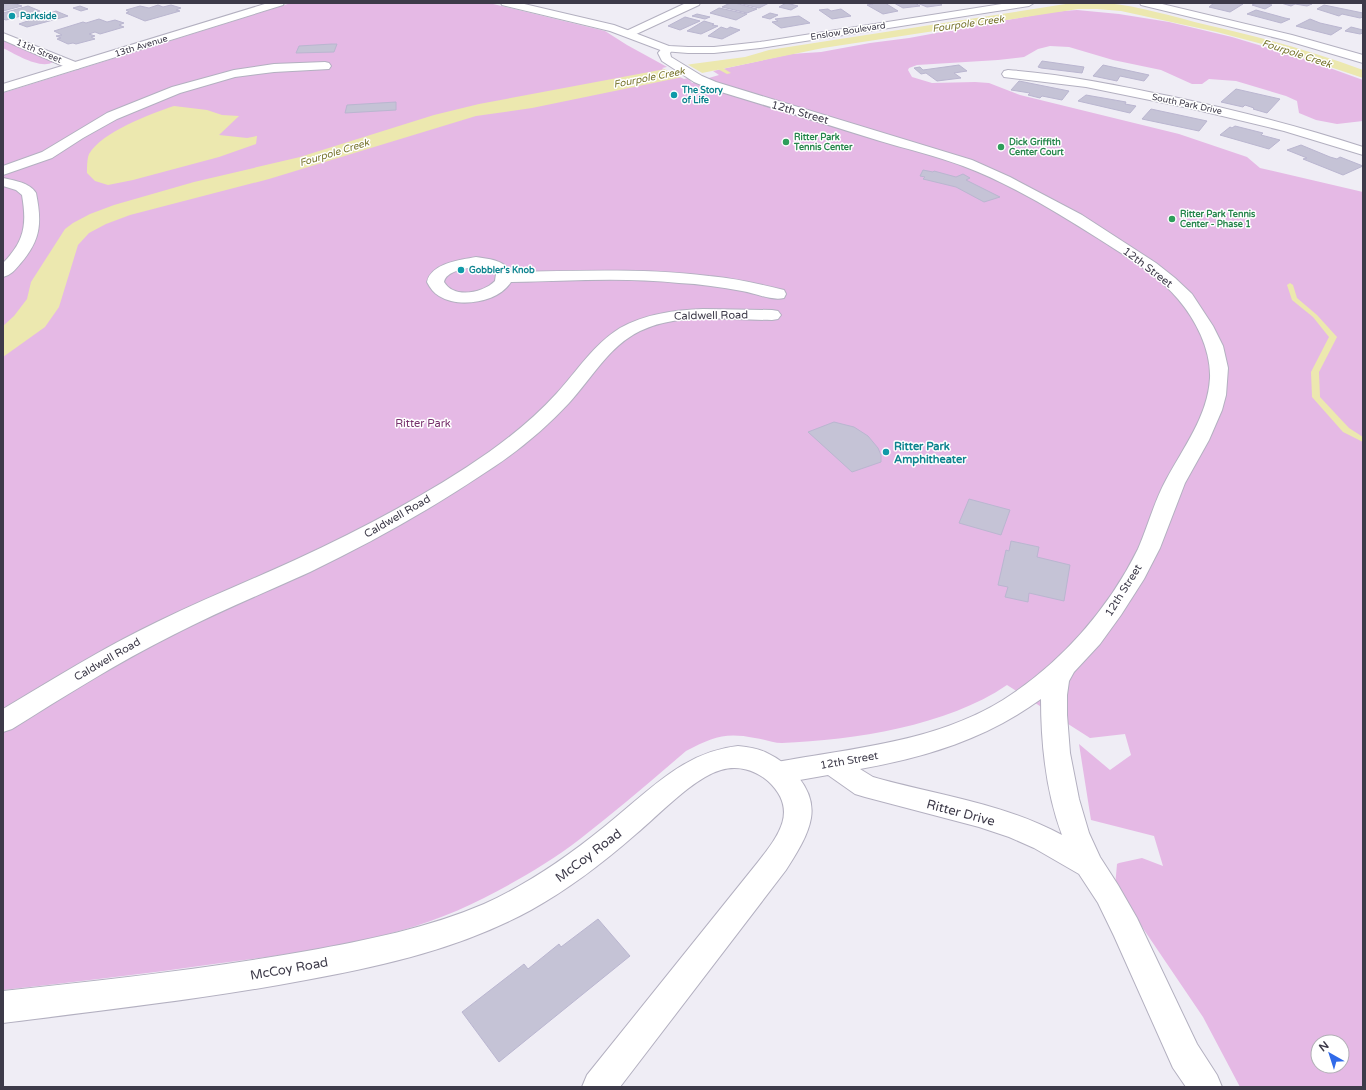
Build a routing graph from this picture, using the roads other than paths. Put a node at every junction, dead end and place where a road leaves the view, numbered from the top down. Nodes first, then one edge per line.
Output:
1 (279, 3) edge
2 (506, 3) edge
3 (695, 3) edge
4 (1029, 3) edge
5 (1145, 3) edge
6 (628, 34) junction
7 (3, 36) edge
8 (667, 48) junction
9 (1363, 59) edge
10 (32, 65) dead end
11 (74, 66) junction
12 (325, 66) dead end
13 (52, 73) junction
14 (1008, 74) dead end
15 (3, 88) edge
16 (1363, 151) edge
17 (47, 155) junction
18 (3, 171) edge
19 (3, 182) edge
20 (29, 193) junction
21 (3, 272) edge
22 (505, 277) dead end
23 (778, 294) dead end
24 (772, 314) dead end
25 (1064, 665) junction
26 (3, 722) edge
27 (832, 763) junction
28 (777, 773) junction
29 (1089, 865) junction
30 (3, 1007) edge
31 (599, 1087) edge
32 (1205, 1087) edge

1 - 11 street, 13th Avenue
2 - 6 street
3 - 6 street
4 - 8 street, Enslow Boulevard
5 - 9 street
6 - 8 street
7 - 11 street, 11th Street
8 - 25 street, 12th Street
10 - 13 street, 11th Street
11 - 13 street, 13th Avenue
12 - 17 street
13 - 15 street, 13th Avenue
14 - 16 street, South Park Drive
17 - 18 street
17 - 20 street
19 - 20 street
20 - 21 street
22 - 23 street
24 - 26 street, Caldwell Road
25 - 27 street, 12th Street
25 - 29 street, Ritter Drive
27 - 28 street, 12th Street
27 - 29 street, Ritter Drive
28 - 30 street, McCoy Road
28 - 31 street, McCoy Road
29 - 32 street, Ritter Drive

